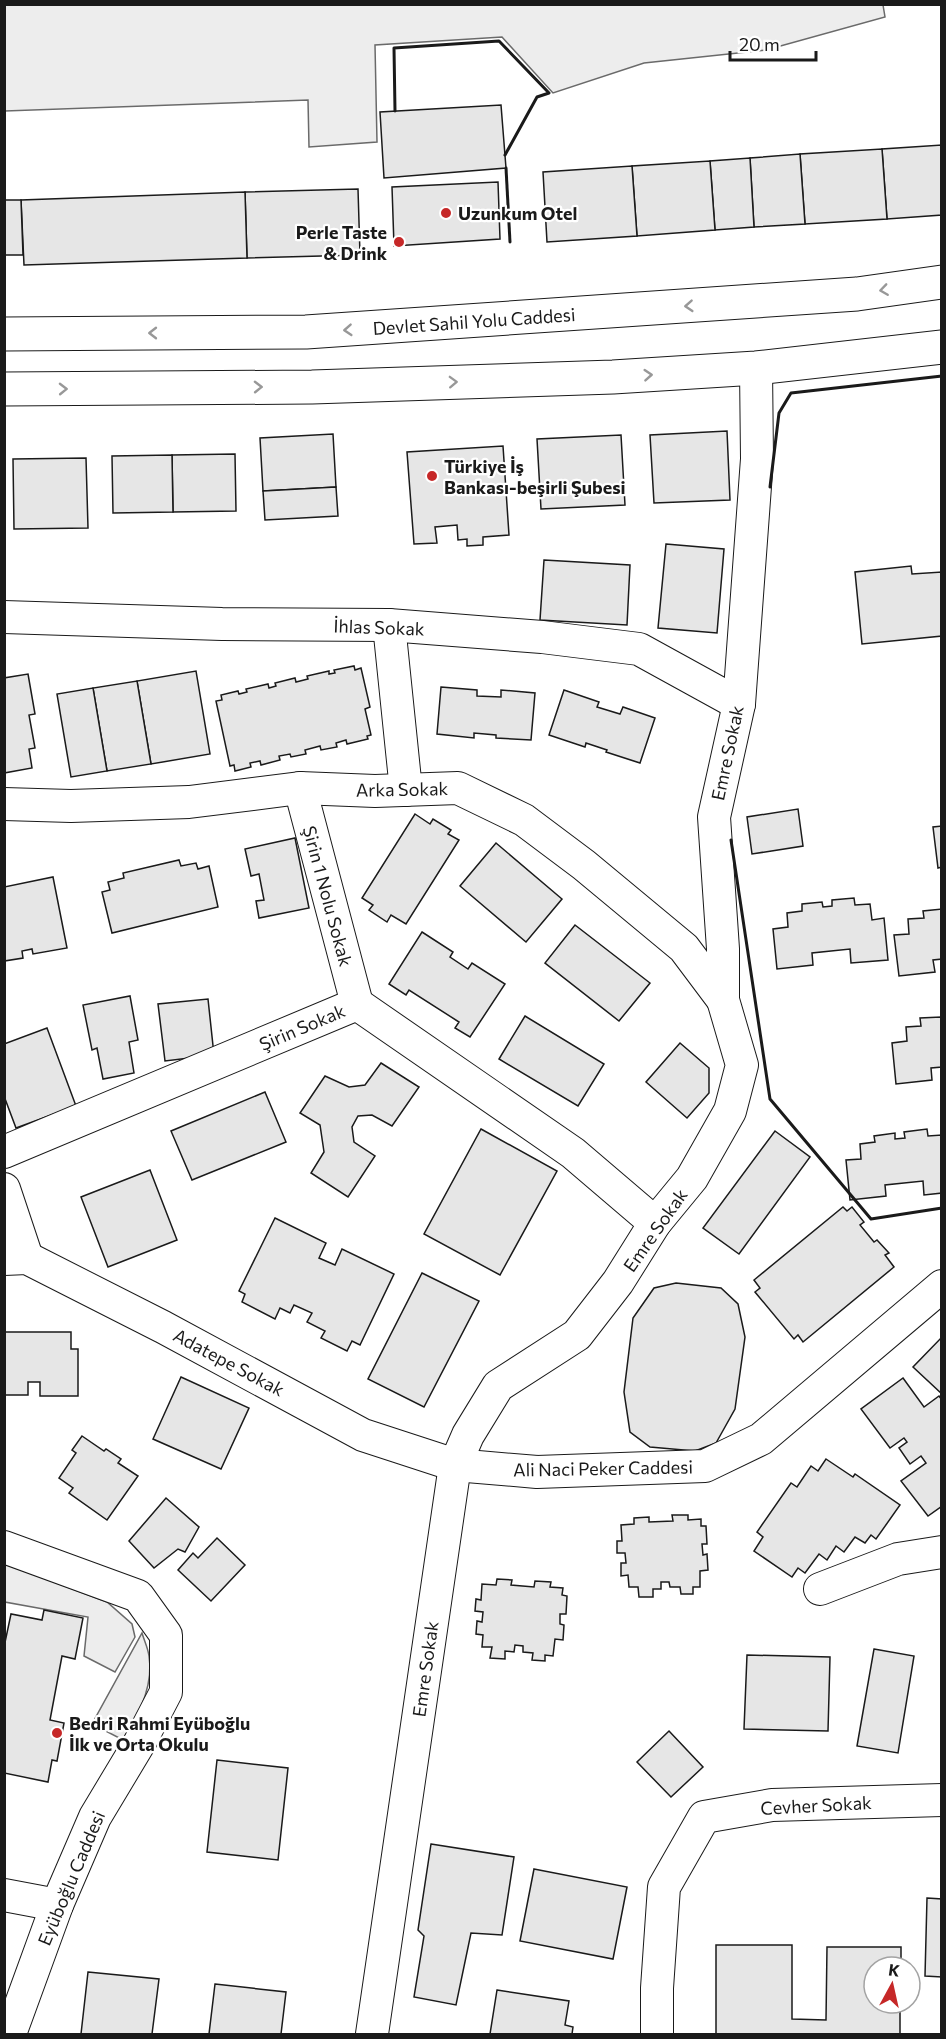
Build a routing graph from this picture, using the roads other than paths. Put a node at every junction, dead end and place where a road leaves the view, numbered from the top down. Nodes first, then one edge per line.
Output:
1 (942, 282) edge
2 (4, 334) edge
3 (942, 347) edge
4 (756, 368) junction
5 (4, 389) edge
6 (4, 617) edge
7 (389, 625) junction
8 (739, 704) junction
9 (300, 788) junction
10 (406, 790) junction
11 (4, 804) edge
12 (723, 1000) junction
13 (357, 1004) junction
14 (4, 1152) edge
15 (4, 1189) edge
16 (655, 1223) junction
17 (16, 1259) edge
18 (942, 1286) edge
19 (455, 1465) junction
20 (4, 1547) edge
21 (942, 1552) edge
22 (820, 1589) dead end
23 (942, 1800) edge
24 (4, 1895) edge
25 (57, 1905) junction
26 (10, 2034) edge
27 (372, 2034) edge
28 (657, 2034) edge

1 -> 2 main road, Devlet Sahil Yolu Caddesi
3 - 4 main road
5 -> 4 main road
4 - 8 street, Emre Sokak
6 - 7 street, İhlas Sokak
7 - 8 street, İhlas Sokak
7 - 10 street
8 - 12 street, Emre Sokak
9 - 10 street, Arka Sokak
9 - 11 street, Arka Sokak
9 - 13 street, Şirin 1 Nolu Sokak
10 - 12 street, Arka Sokak
12 - 16 street, Emre Sokak
13 - 14 street, Şirin Sokak
13 - 16 street, Şirin Sokak
15 - 17 street
16 - 19 street, Emre Sokak
17 - 19 street, Adatepe Sokak
18 - 19 street, Ali Naci Peker Caddesi
19 - 27 street, Emre Sokak
20 - 25 street, Eyüboğlu Caddesi
21 - 22 street
23 - 28 street, Cevher Sokak
24 - 25 street
25 - 26 street, Eyüboğlu Caddesi

